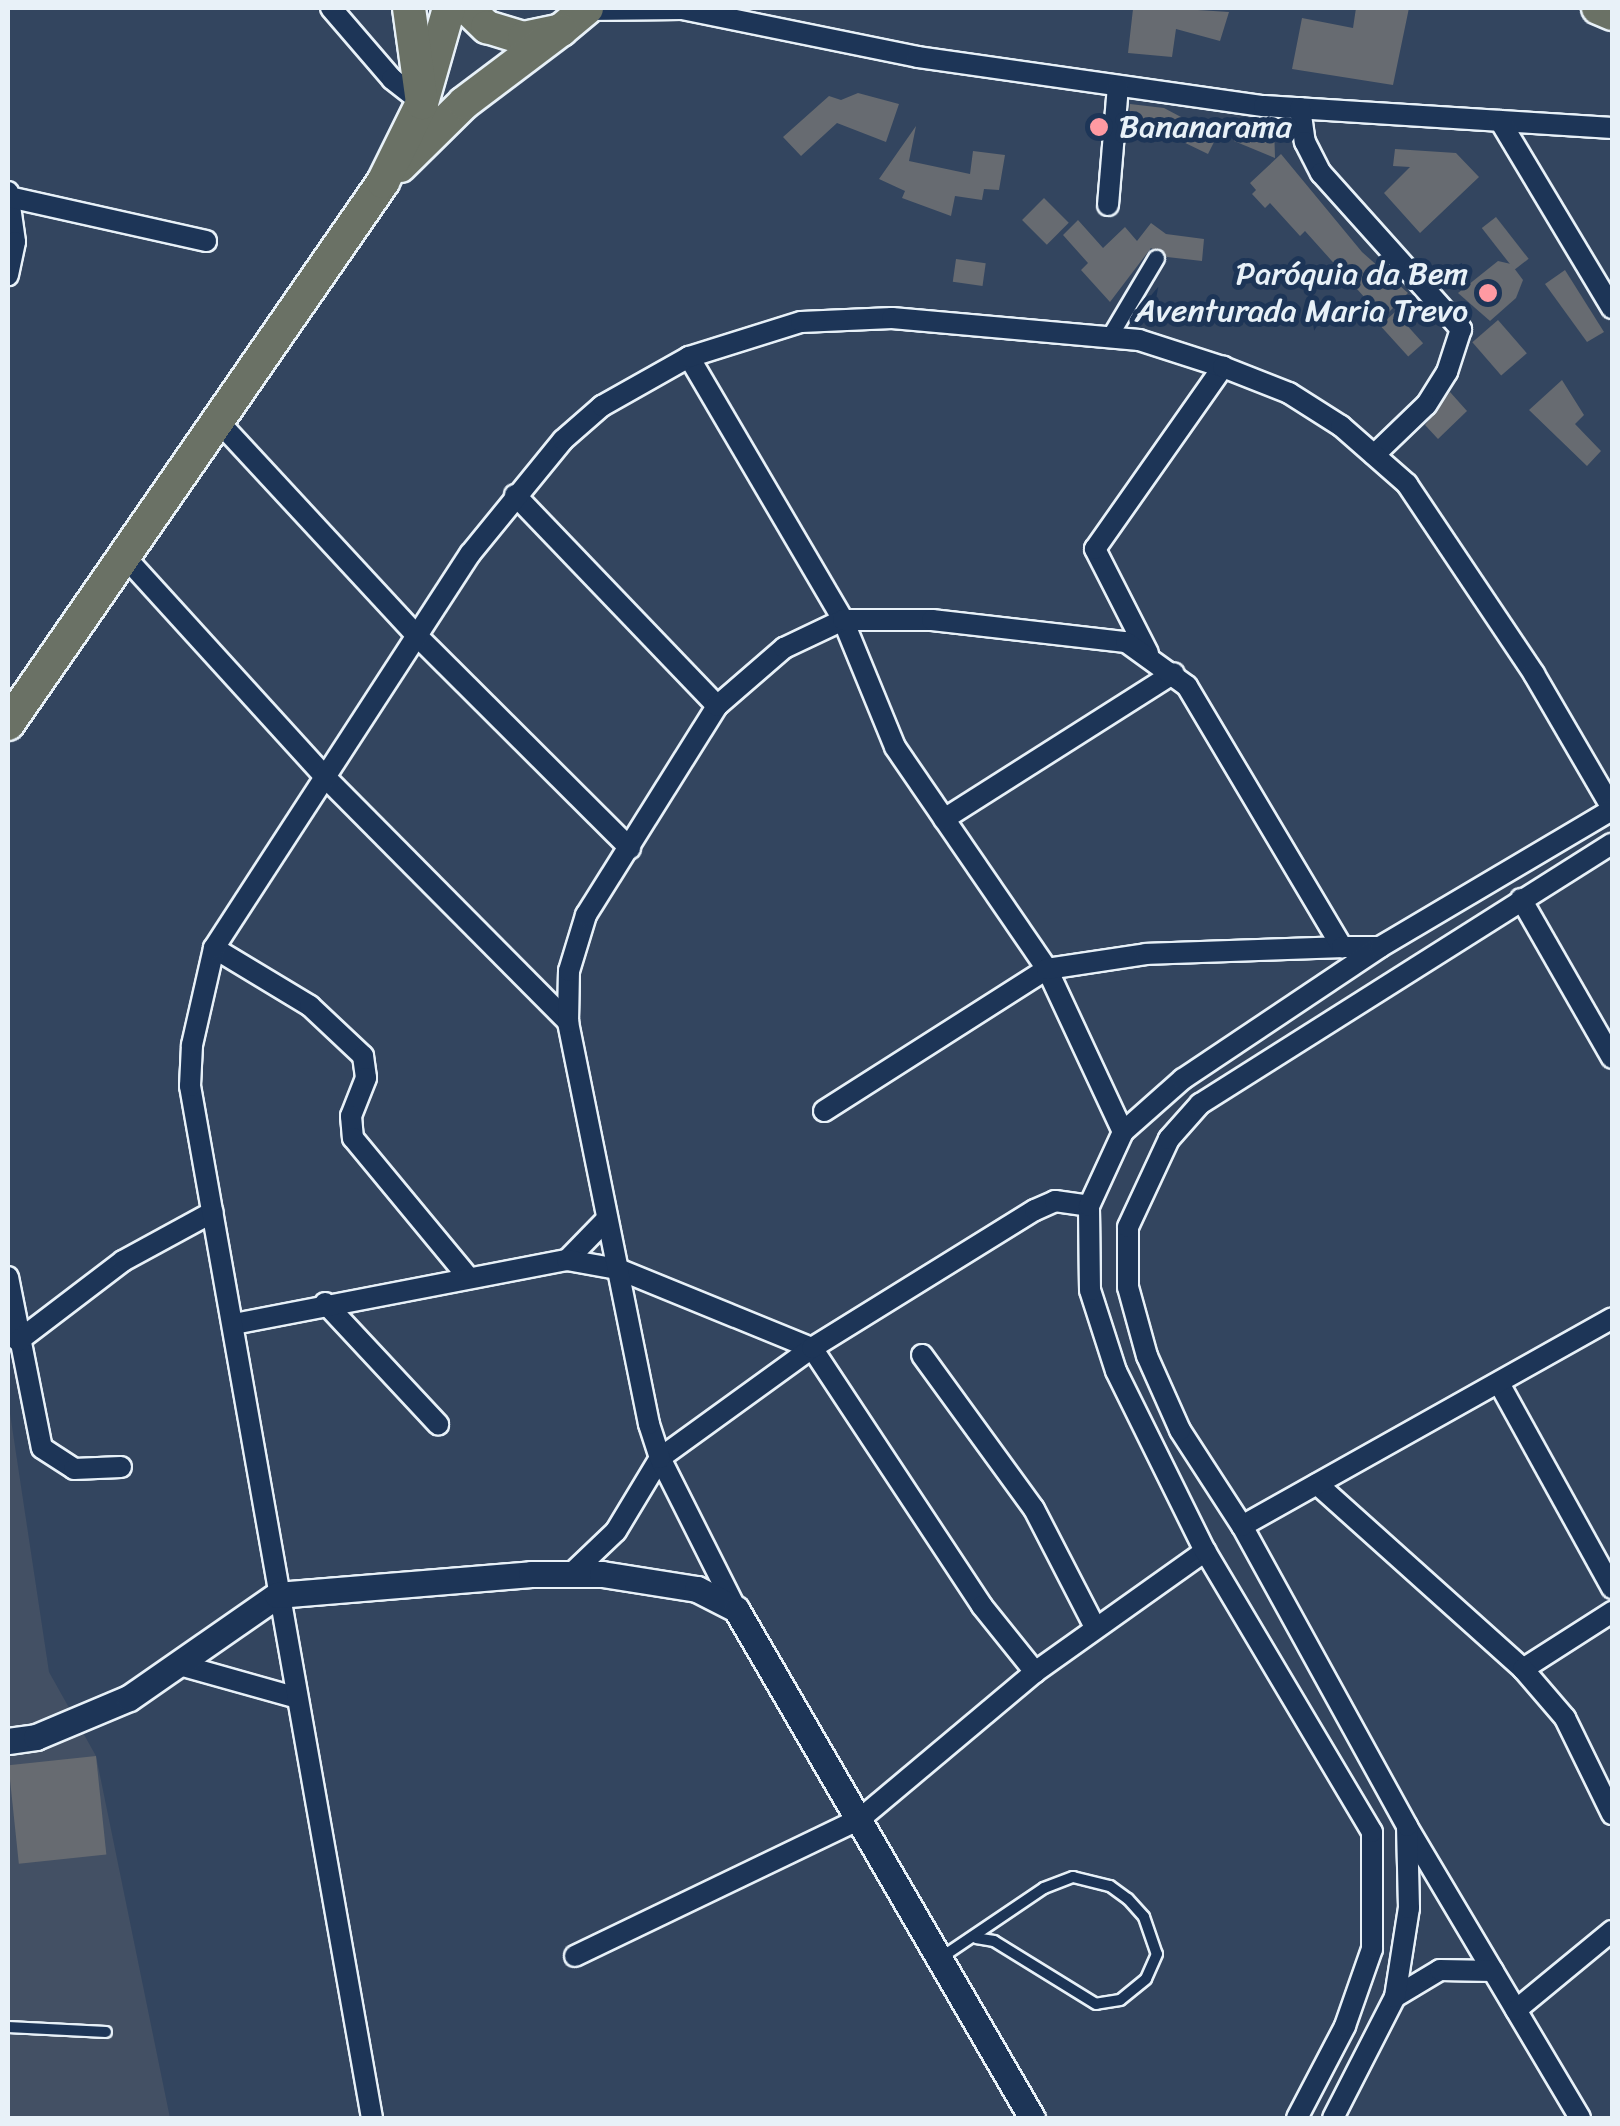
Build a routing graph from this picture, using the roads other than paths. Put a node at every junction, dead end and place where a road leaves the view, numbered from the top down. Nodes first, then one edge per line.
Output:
1 (332, 8) edge
2 (410, 8) edge
3 (448, 8) edge
4 (466, 8) edge
5 (681, 8) edge
6 (1598, 8) edge
7 (1612, 14) edge
8 (578, 16) edge
9 (1118, 86) junction
10 (422, 103) junction
11 (464, 104) junction
12 (1300, 108) junction
13 (1500, 121) junction
14 (1612, 128) edge
15 (383, 182) junction
16 (8, 195) edge
17 (1108, 205) dead end
18 (206, 241) dead end
19 (1156, 258) dead end
20 (8, 275) edge
21 (1612, 308) edge
22 (1109, 337) junction
23 (688, 357) junction
24 (1224, 367) junction
25 (218, 421) junction
26 (1374, 455) junction
27 (514, 495) junction
28 (125, 556) junction
29 (843, 620) junction
30 (419, 638) junction
31 (1148, 653) junction
32 (1174, 673) junction
33 (718, 706) junction
34 (8, 724) edge
35 (326, 778) junction
36 (1612, 809) edge
37 (944, 819) junction
38 (1612, 844) edge
39 (630, 848) junction
40 (1520, 899) junction
41 (1380, 946) junction
42 (1342, 947) junction
43 (214, 948) junction
44 (1047, 968) junction
45 (568, 1022) junction
46 (1612, 1058) edge
47 (824, 1111) dead end
48 (1124, 1132) junction
49 (1089, 1206) junction
50 (214, 1212) junction
51 (607, 1219) junction
52 (567, 1260) junction
53 (618, 1269) junction
54 (8, 1276) edge
55 (467, 1276) junction
56 (326, 1303) junction
57 (1612, 1318) edge
58 (234, 1324) junction
59 (18, 1340) junction
60 (812, 1348) junction
61 (922, 1355) dead end
62 (1500, 1384) junction
63 (438, 1424) dead end
64 (660, 1458) junction
65 (120, 1467) dead end
66 (1317, 1484) junction
67 (1242, 1526) junction
68 (1205, 1551) junction
69 (570, 1574) junction
70 (1612, 1588) edge
71 (277, 1594) junction
72 (736, 1610) junction
73 (1612, 1612) edge
74 (1095, 1627) junction
75 (180, 1664) junction
76 (1523, 1669) junction
77 (1035, 1672) junction
78 (294, 1697) junction
79 (8, 1741) edge
80 (1612, 1814) edge
81 (860, 1819) junction
82 (1407, 1826) junction
83 (1612, 1932) edge
84 (976, 1938) junction
85 (574, 1956) dead end
86 (942, 1958) junction
87 (1494, 1971) junction
88 (1395, 1997) junction
89 (1516, 2010) junction
90 (8, 2027) edge
91 (106, 2032) dead end
92 (372, 2118) edge
93 (1032, 2118) edge
94 (1297, 2118) edge
95 (1333, 2118) edge
96 (1580, 2118) edge

1 - 10 street
2 - 10 main road
3 - 10 main road
4 - 8 main road
5 - 8 street
5 - 9 street
6 - 7 main road
8 - 11 main road
9 - 12 street
9 - 17 street
10 - 11 street
10 - 15 main road
11 - 15 main road
12 - 13 street
12 - 26 street
13 - 14 street
13 - 21 street
15 - 25 main road
16 - 18 street
16 - 20 street
19 - 22 street
22 - 23 street
22 - 24 street
23 - 27 street
23 - 29 street
24 - 26 street
24 - 31 street
25 - 28 main road
25 - 30 street
26 - 36 street
27 - 30 street
27 - 33 street
28 - 34 main road
28 - 35 street
29 - 31 street
29 - 33 street
29 - 37 street
30 - 35 street
30 - 39 street
31 - 32 street
32 - 37 street
32 - 42 street
33 - 39 street
35 - 43 street
35 - 45 street
36 - 41 street
37 - 44 street
38 - 40 street
39 - 45 street
40 - 46 street
40 - 67 street
41 - 42 street
41 - 48 street
42 - 44 street
43 - 50 street
43 - 55 street
44 - 47 street
44 - 48 street
45 - 51 street
48 - 49 street
49 - 60 street
49 - 68 street
50 - 58 street
50 - 59 street
51 - 52 street
51 - 53 street
52 - 53 street
52 - 55 street
53 - 60 street
53 - 64 street
54 - 59 street
55 - 56 street
56 - 58 street
56 - 63 street
57 - 62 street
58 - 71 street
59 - 65 street
60 - 64 street
60 - 77 street
61 - 74 street
62 - 66 street
62 - 70 street
64 - 69 street
64 - 72 street
66 - 67 street
66 - 76 street
67 - 82 street
68 - 74 street
68 - 94 street
69 - 71 street
69 - 72 street
71 - 75 street
71 - 78 street
72 - 81 street
73 - 76 street
74 - 77 street
75 - 78 street
75 - 79 street
76 - 80 street
77 - 81 street
78 - 92 street
81 - 85 street
81 - 86 street
82 - 87 street
82 - 88 street
83 - 89 street
84 - 84 lane
84 - 86 lane
86 - 93 street
87 - 88 street
87 - 89 street
88 - 95 street
89 - 96 street
90 - 91 lane

